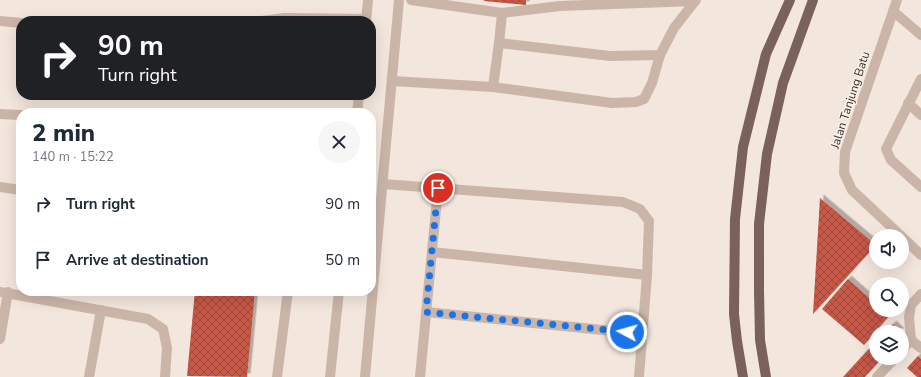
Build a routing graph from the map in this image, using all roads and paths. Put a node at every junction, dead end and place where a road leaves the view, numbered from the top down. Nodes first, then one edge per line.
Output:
1 (368, 0) edge
2 (399, 0) edge
3 (411, 0) edge
4 (696, 0) edge
5 (790, 0) edge
6 (813, 0) edge
7 (897, 0) edge
8 (663, 1) edge
9 (438, 2) edge
10 (612, 2) edge
11 (560, 3) edge
12 (893, 11) junction
13 (502, 12) junction
14 (366, 16) edge
15 (0, 21) edge
16 (16, 23) edge
17 (921, 35) edge
18 (498, 43) junction
19 (660, 55) junction
20 (921, 79) edge
21 (392, 81) junction
22 (493, 87) junction
23 (908, 103) junction
24 (0, 114) edge
25 (16, 115) edge
26 (921, 115) edge
27 (383, 184) junction
28 (0, 187) edge
29 (921, 187) edge
30 (438, 188) junction
31 (16, 189) edge
32 (894, 229) edge
33 (909, 243) edge
34 (432, 252) junction
35 (921, 255) edge
36 (376, 259) edge
37 (647, 275) junction
38 (4, 292) edge
39 (16, 294) edge
40 (921, 294) edge
41 (26, 296) edge
42 (287, 296) edge
43 (338, 296) edge
44 (373, 296) edge
45 (101, 310) junction
46 (426, 312) junction
47 (642, 334) junction
48 (0, 339) edge
49 (912, 340) junction
50 (909, 343) edge
51 (921, 348) edge
52 (888, 365) edge
53 (90, 377) edge
54 (165, 377) edge
55 (277, 377) edge
56 (330, 377) edge
57 (365, 377) edge
58 (420, 377) edge
59 (638, 377) edge
60 (743, 377) edge
61 (766, 377) edge
62 (877, 377) edge

1 - 14 lane
2 - 21 lane
3 - 9 lane
4 - 8 lane
4 - 19 lane
5 - 60 main road
6 - 61 main road
7 - 12 lane, Jalan Tanjung Batu
8 - 10 lane
9 - 13 lane
10 - 11 lane
11 - 13 lane
12 - 17 lane
12 - 32 lane, Jalan Tanjung Batu
13 - 18 lane
15 - 16 lane
18 - 19 lane
18 - 22 lane
19 - 22 lane
20 - 23 lane
21 - 22 lane
21 - 27 lane
23 - 26 lane
23 - 29 lane
24 - 25 lane
27 - 30 lane
27 - 36 lane
28 - 31 lane
30 - 34 lane
30 - 37 lane
33 - 35 lane, Jalan Tanjung Batu
34 - 37 lane
34 - 46 lane
37 - 47 lane
38 - 39 lane
38 - 48 lane
40 - 49 lane
41 - 45 lane
42 - 55 lane
43 - 56 lane
44 - 57 lane
45 - 53 lane
45 - 54 lane
46 - 47 lane
46 - 58 lane
47 - 59 lane
49 - 50 lane
49 - 51 lane
52 - 62 lane

